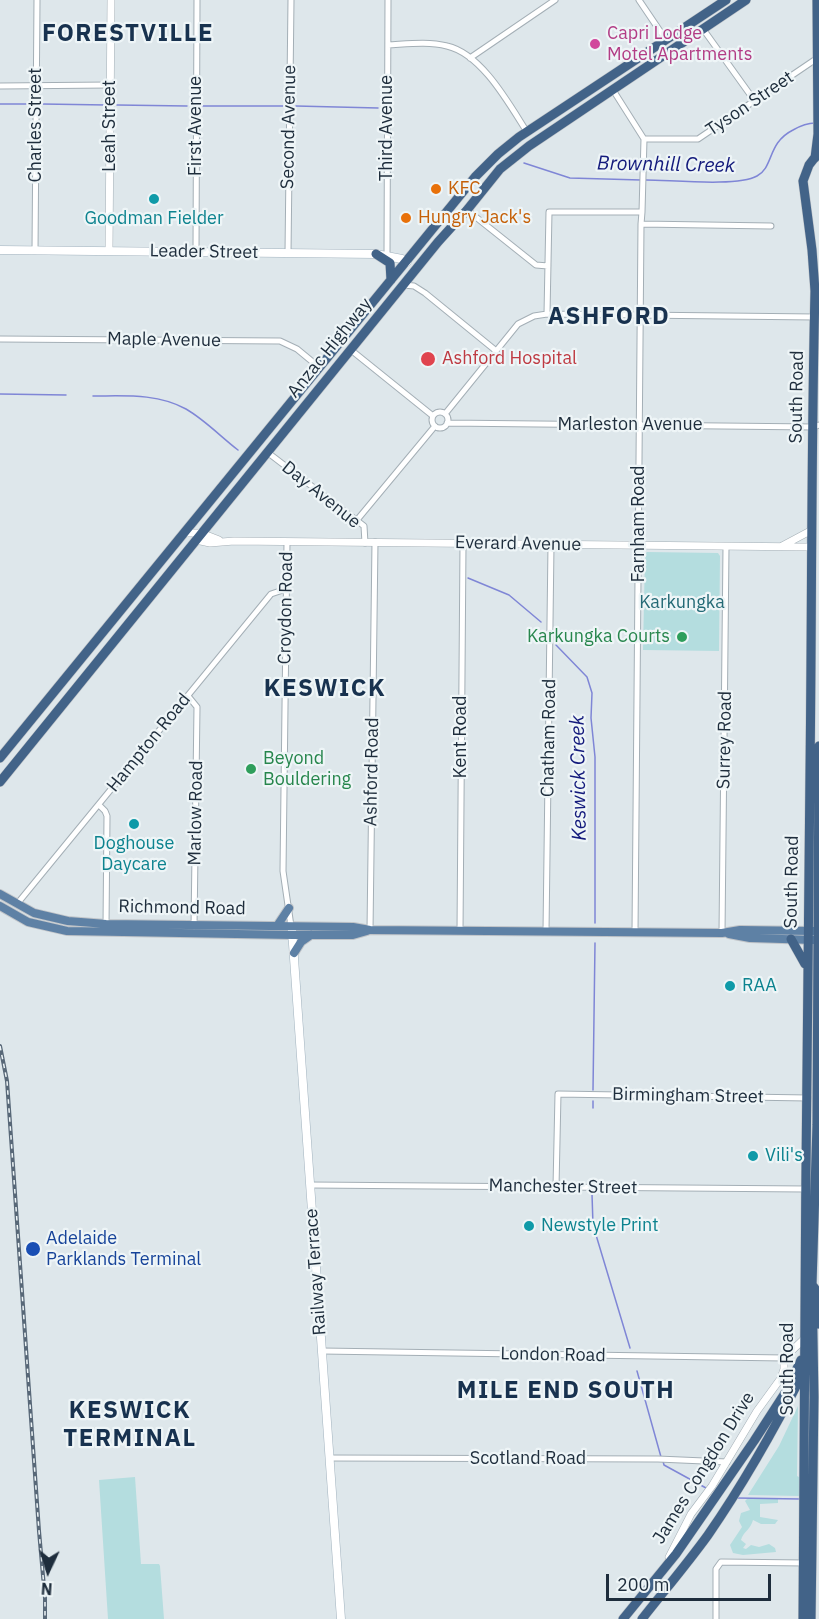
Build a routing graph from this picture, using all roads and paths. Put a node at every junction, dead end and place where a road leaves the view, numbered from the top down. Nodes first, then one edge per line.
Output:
1 (37, 0) edge
2 (111, 0) edge
3 (197, 0) edge
4 (291, 0) edge
5 (388, 0) edge
6 (538, 0) edge
7 (555, 0) edge
8 (639, 0) edge
9 (726, 0) edge
10 (746, 0) edge
11 (817, 0) edge
12 (544, 7) junction
13 (703, 29) junction
14 (666, 40) junction
15 (388, 45) junction
16 (470, 57) junction
17 (816, 59) junction
18 (633, 61) junction
19 (640, 71) junction
20 (110, 85) junction
21 (0, 86) edge
22 (36, 86) junction
23 (612, 90) junction
24 (754, 100) junction
25 (818, 113) edge
26 (527, 132) junction
27 (818, 134) edge
28 (644, 139) junction
29 (817, 155) edge
30 (495, 176) junction
31 (475, 177) junction
32 (462, 193) junction
33 (478, 196) junction
34 (468, 210) junction
35 (642, 212) junction
36 (641, 224) junction
37 (771, 226) dead end
38 (438, 242) junction
39 (0, 250) edge
40 (35, 251) junction
41 (109, 251) junction
42 (196, 252) junction
43 (288, 253) junction
44 (376, 254) junction
45 (387, 255) junction
46 (407, 262) junction
47 (548, 267) junction
48 (391, 280) junction
49 (402, 287) junction
50 (366, 311) junction
51 (547, 314) junction
52 (640, 316) junction
53 (815, 317) junction
54 (376, 318) junction
55 (0, 339) edge
56 (351, 350) junction
57 (495, 350) junction
58 (339, 364) junction
59 (320, 368) junction
60 (324, 384) junction
61 (445, 414) junction
62 (433, 416) junction
63 (278, 419) junction
64 (447, 423) junction
65 (640, 425) junction
66 (435, 426) junction
67 (816, 426) edge
68 (288, 427) junction
69 (267, 452) junction
70 (357, 520) junction
71 (812, 530) junction
72 (185, 533) junction
73 (199, 537) junction
74 (287, 542) junction
75 (375, 542) junction
76 (365, 543) junction
77 (463, 544) junction
78 (551, 545) junction
79 (638, 545) junction
80 (726, 547) junction
81 (815, 547) edge
82 (780, 548) junction
83 (286, 589) junction
84 (129, 601) junction
85 (140, 609) junction
86 (188, 696) junction
87 (815, 698) edge
88 (819, 746) edge
89 (0, 758) edge
90 (816, 772) edge
91 (0, 782) edge
92 (99, 805) junction
93 (819, 850) edge
94 (0, 894) edge
95 (17, 904) junction
96 (0, 906) edge
97 (289, 908) junction
98 (13, 914) junction
99 (106, 928) junction
100 (195, 929) junction
101 (278, 930) junction
102 (370, 930) junction
103 (292, 931) junction
104 (460, 931) junction
105 (546, 931) junction
106 (635, 932) junction
107 (722, 933) junction
108 (311, 935) junction
109 (815, 935) edge
110 (791, 939) junction
111 (294, 951) junction
112 (807, 969) junction
113 (807, 1098) junction
114 (817, 1098) junction
115 (814, 1125) edge
116 (310, 1185) junction
117 (556, 1187) junction
118 (811, 1190) junction
119 (812, 1284) junction
120 (819, 1323) edge
121 (804, 1339) junction
122 (322, 1352) junction
123 (808, 1352) junction
124 (784, 1358) junction
125 (819, 1359) edge
126 (811, 1379) edge
127 (329, 1458) junction
128 (727, 1462) junction
129 (714, 1491) junction
130 (808, 1563) junction
131 (644, 1594) junction
132 (341, 1619) edge
133 (623, 1619) edge
134 (642, 1619) edge
135 (716, 1619) edge
136 (803, 1619) edge
137 (811, 1619) edge

1 - 22 street, Charles Street
2 - 20 street, Leah Street
3 - 42 street, First Avenue
4 - 43 street, Second Avenue
5 - 15 street, Third Avenue
6 - 12 street
7 - 12 street
8 - 14 street
9 - 14 highway, Anzac Highway
10 - 13 highway, Anzac Highway
11 - 17 highway, South Road
12 - 16 street
13 - 19 highway, Anzac Highway
13 - 24 street
14 - 18 highway, Anzac Highway
15 - 16 street
15 - 45 street, Third Avenue
16 - 26 street
17 - 24 street, Tyson Street
17 - 25 highway, South Road
18 - 19 highway
18 - 26 highway, Anzac Highway
19 - 23 highway, Anzac Highway
20 - 22 street
20 - 41 street, Leah Street
21 - 22 street
22 - 40 street, Charles Street
23 - 28 street
23 - 30 highway, Anzac Highway
24 - 28 street, Tyson Street
25 - 27 highway, South Road
26 - 31 highway, Anzac Highway
27 - 29 highway, South Road
28 - 35 street
29 - 53 highway, South Road
30 - 31 highway
30 - 33 highway, Anzac Highway
31 - 32 highway, Anzac Highway
32 - 33 highway
32 - 46 highway, Anzac Highway
33 - 34 highway, Anzac Highway
34 - 38 highway, Anzac Highway
34 - 47 street
35 - 36 street, Farnham Road
35 - 47 street
36 - 37 street
36 - 52 street, Farnham Road
38 - 46 highway
38 - 49 highway, Anzac Highway
39 - 40 main road, Leader Street
40 - 41 main road, Leader Street
41 - 42 main road, Leader Street
42 - 43 main road, Leader Street
43 - 44 main road, Leader Street
44 - 45 main road, Leader Street
44 - 48 highway
45 - 46 main road, Leader Street
46 - 48 highway, Anzac Highway
46 - 49 highway
47 - 51 street
48 - 50 highway, Anzac Highway
49 - 54 highway, Anzac Highway
49 - 57 street
50 - 54 highway
50 - 59 highway, Anzac Highway
51 - 52 street
51 - 57 street
52 - 53 street
52 - 65 street, Farnham Road
53 - 67 highway, South Road
54 - 56 highway, Anzac Highway
55 - 59 street, Maple Avenue
56 - 58 highway, Anzac Highway
56 - 62 street
57 - 61 street
58 - 59 highway
58 - 60 highway, Anzac Highway
59 - 60 highway
59 - 63 highway, Anzac Highway
60 - 68 highway, Anzac Highway
61 - 62 street
61 - 64 street
62 - 66 street
63 - 68 highway
63 - 72 highway, Anzac Highway
64 - 65 street, Marleston Avenue
64 - 66 street
65 - 67 street, Marleston Avenue
65 - 79 street, Farnham Road
66 - 70 street
67 - 71 highway, South Road
68 - 69 highway, Anzac Highway
69 - 70 street, Day Avenue
69 - 73 highway, Anzac Highway
70 - 76 street, Day Avenue
71 - 81 highway, South Road
71 - 82 street
72 - 73 street, Everard Avenue
72 - 84 highway, Anzac Highway
73 - 74 street, Everard Avenue
73 - 85 highway, Anzac Highway
74 - 76 street, Everard Avenue
74 - 83 street, Croydon Road
75 - 76 street, Everard Avenue
75 - 77 street, Everard Avenue
75 - 102 street, Ashford Road
77 - 78 street, Everard Avenue
77 - 104 street, Kent Road
78 - 79 street, Everard Avenue
78 - 105 street, Chatham Road
79 - 80 street, Everard Avenue
79 - 106 street, Farnham Road
80 - 82 street, Everard Avenue
80 - 107 street, Surrey Road
81 - 82 street, Everard Avenue
81 - 87 highway, South Road
83 - 86 street, Hampton Road
83 - 97 street, Croydon Road
84 - 85 highway
84 - 89 highway, Anzac Highway
85 - 91 highway, Anzac Highway
86 - 92 street, Hampton Road
86 - 100 street, Marlow Road
87 - 90 highway, South Road
88 - 90 highway, South Road
90 - 93 highway, South Road
90 - 109 highway, South Road
92 - 95 street, Hampton Road
92 - 99 street
93 - 109 highway, South Road
94 - 95 main road, Richmond Road
95 - 98 main road
95 - 99 main road, Richmond Road
96 - 98 main road, Richmond Road
97 - 101 main road
97 - 103 street, Croydon Road
98 - 99 main road, Richmond Road
99 - 100 main road, Richmond Road
100 - 101 main road, Richmond Road
101 - 103 main road, Richmond Road
101 - 111 main road
102 - 103 main road, Richmond Road
102 - 104 main road, Richmond Road
102 - 108 main road, Richmond Road
103 - 108 main road, Richmond Road
103 - 111 main road, Railway Terrace
104 - 105 main road, Richmond Road
105 - 106 main road, Richmond Road
106 - 107 main road, Richmond Road
107 - 109 main road, Richmond Road
107 - 110 main road, Richmond Road
108 - 111 main road
109 - 110 main road, Richmond Road
109 - 112 highway, South Road
109 - 114 highway, South Road
110 - 112 highway
111 - 116 main road, Railway Terrace
112 - 113 highway, South Road
113 - 114 street, Birmingham Street
113 - 115 highway, South Road
113 - 117 street, Birmingham Street
114 - 115 highway, South Road
115 - 118 highway, South Road
116 - 117 street, Manchester Street
116 - 122 main road, Railway Terrace
117 - 118 street, Manchester Street
118 - 119 highway, South Road
118 - 121 highway, South Road
119 - 120 highway
119 - 123 highway, South Road
121 - 123 highway, South Road
121 - 124 street
122 - 124 street, London Road
122 - 127 main road, Railway Terrace
123 - 126 highway, South Road
123 - 129 highway, James Congdon Drive
124 - 128 street, James Congdon Drive
125 - 126 street
126 - 130 highway, South Road
126 - 134 highway, James Congdon Drive
127 - 128 street, Scotland Road
127 - 132 main road, Railway Terrace
128 - 129 street, James Congdon Drive
129 - 131 highway, James Congdon Drive
129 - 131 street, James Congdon Drive
130 - 135 street
130 - 136 highway, South Road
130 - 137 highway, South Road
131 - 133 highway, James Congdon Drive

